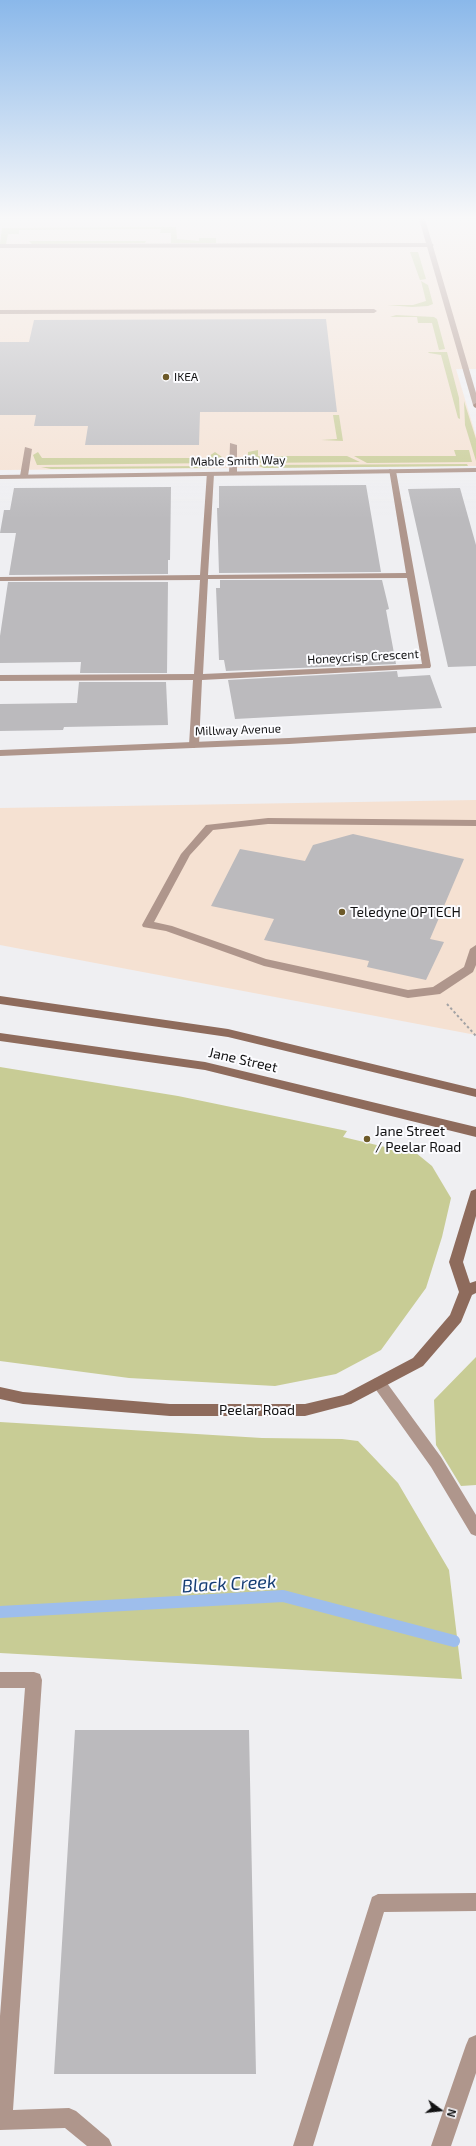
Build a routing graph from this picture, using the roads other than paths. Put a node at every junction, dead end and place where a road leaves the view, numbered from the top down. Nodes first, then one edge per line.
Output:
1 (452, 319) edge
2 (476, 405) edge
3 (233, 445) dead end
4 (28, 449) dead end
5 (476, 470) edge
6 (392, 471) junction
7 (210, 474) junction
8 (233, 474) junction
9 (24, 476) junction
10 (0, 477) edge
11 (411, 575) junction
12 (204, 577) junction
13 (0, 579) edge
14 (199, 677) junction
15 (0, 678) edge
16 (476, 730) edge
17 (194, 745) junction
18 (0, 753) edge
19 (476, 823) edge
20 (476, 949) edge
21 (0, 1000) edge
22 (0, 1037) edge
23 (476, 1093) edge
24 (476, 1132) edge
25 (476, 1194) edge
26 (471, 1289) edge
27 (378, 1384) junction
28 (0, 1394) edge
29 (476, 1529) edge
30 (0, 1680) edge
31 (476, 1902) edge
32 (476, 2046) edge
33 (1, 2120) edge
34 (102, 2146) edge
35 (303, 2146) edge
36 (441, 2146) edge

1 - 2 street
3 - 8 street
4 - 9 street
5 - 6 street, Mable Smith Way
6 - 8 street, Mable Smith Way
6 - 11 street, Honeycrisp Crescent
7 - 8 street, Mable Smith Way
7 - 9 street, Mable Smith Way
7 - 12 street
9 - 10 street, Mable Smith Way
11 - 12 street
11 - 14 street, Honeycrisp Crescent
12 - 13 street
12 - 14 street
14 - 15 street
14 - 17 street
16 - 17 street, Millway Avenue
17 - 18 street, Millway Avenue
19 - 20 street
21 - 23 main road, Jane Street
22 - 24 main road, Jane Street
25 - 26 main road, Peelar Road
26 - 27 main road, Peelar Road
27 - 28 main road, Peelar Road
27 - 29 street
30 - 33 street
31 - 35 street
32 - 36 street
33 - 34 street

